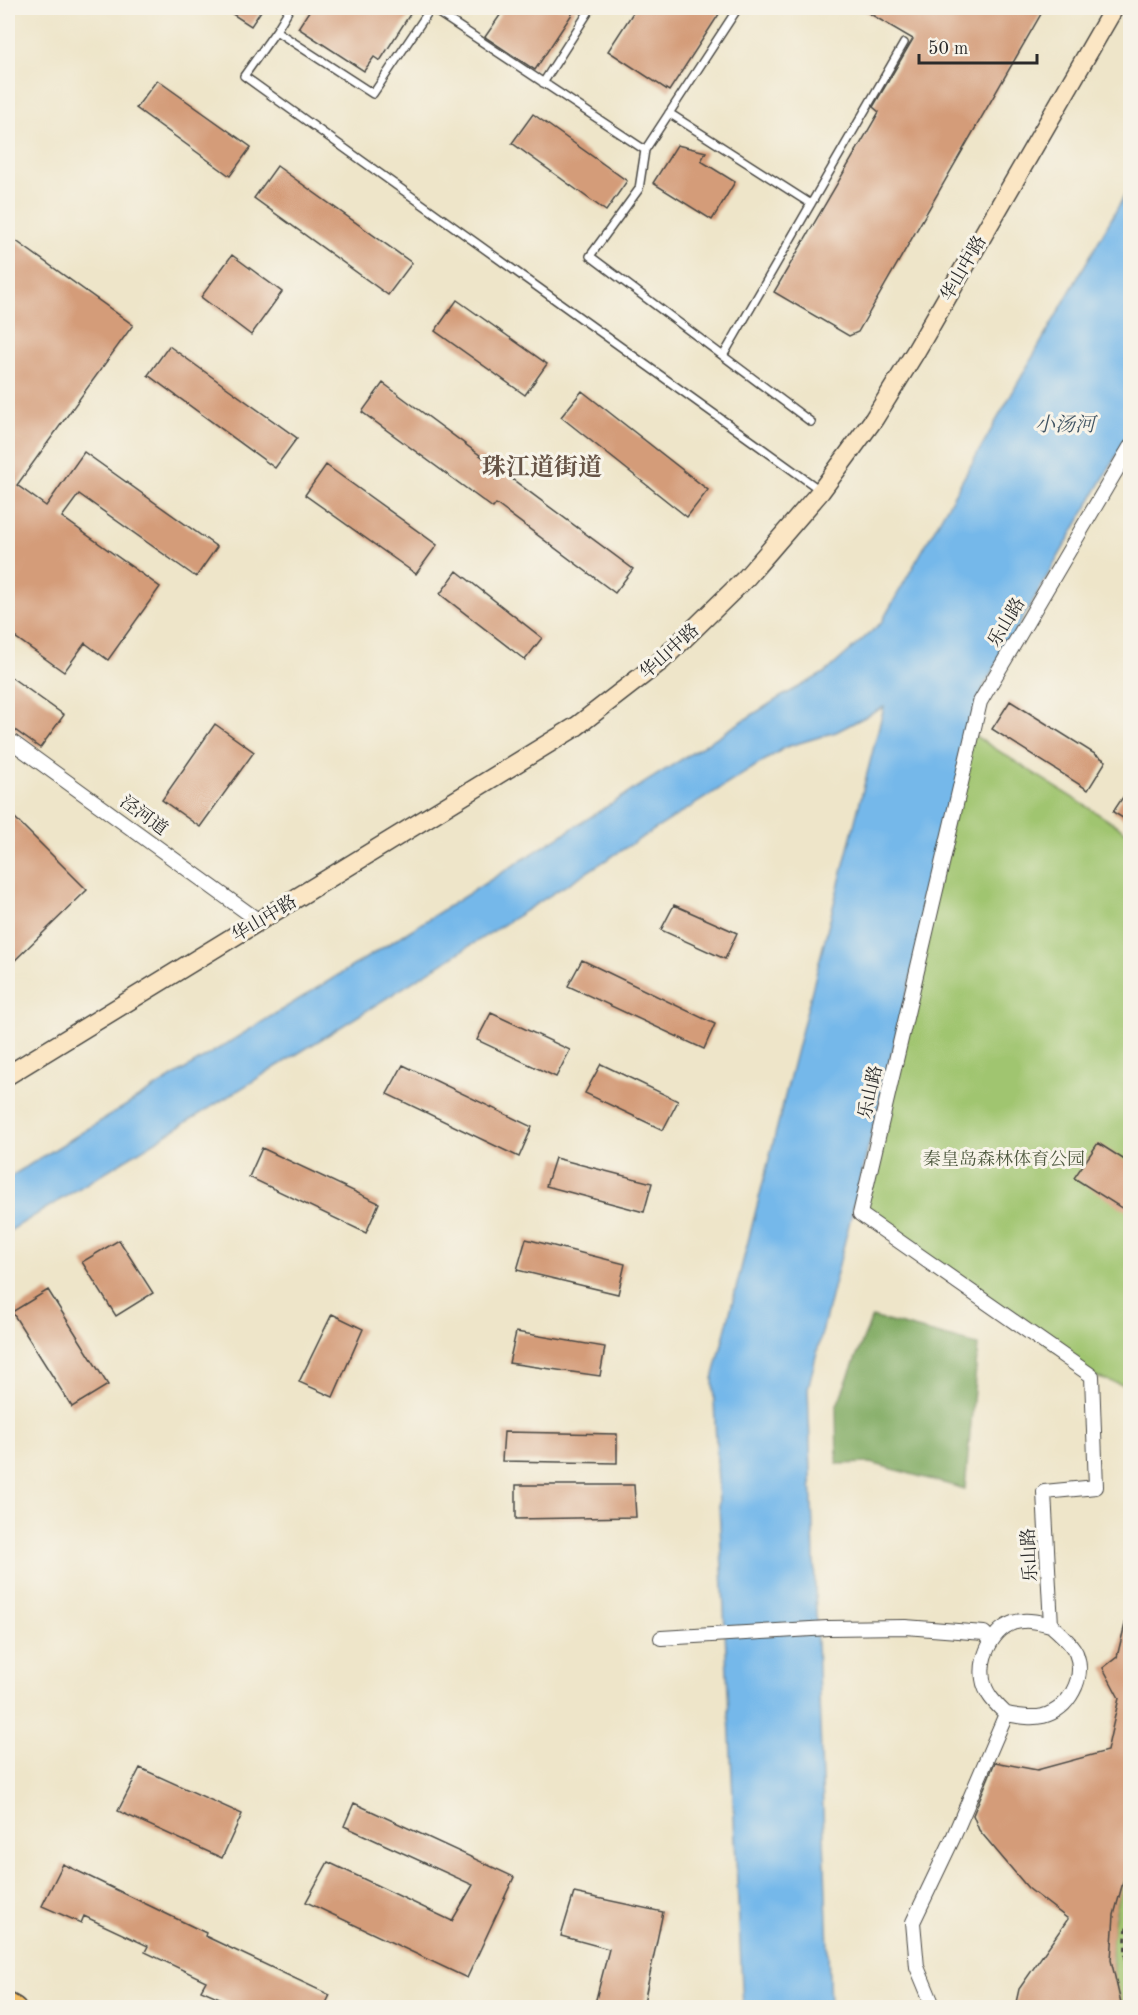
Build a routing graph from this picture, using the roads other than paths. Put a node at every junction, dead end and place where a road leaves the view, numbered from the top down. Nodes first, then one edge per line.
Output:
1 (290, 8) edge
2 (431, 8) edge
3 (591, 8) edge
4 (738, 8) edge
5 (1114, 8) edge
6 (276, 31) junction
7 (904, 43) dead end
8 (543, 82) junction
9 (669, 113) junction
10 (645, 150) junction
11 (811, 204) junction
12 (723, 356) junction
13 (811, 422) dead end
14 (1131, 447) edge
15 (821, 491) junction
16 (8, 739) edge
17 (259, 921) junction
18 (8, 1075) edge
19 (1051, 1625) junction
20 (661, 1638) dead end
21 (991, 1640) junction
22 (1006, 1714) junction
23 (8, 2004) edge
24 (15, 2007) edge
25 (934, 2007) edge

1 - 6 lane
2 - 6 lane
2 - 8 lane
3 - 8 lane
4 - 9 lane
5 - 15 street, 华山中路
6 - 15 lane
7 - 11 lane
8 - 10 lane
9 - 10 lane
9 - 11 lane
10 - 12 lane
11 - 12 lane
12 - 13 lane
14 - 19 street, 乐山路
15 - 17 street, 华山中路
16 - 17 street, 泾河道
17 - 18 street, 华山中路
19 - 21 street
19 - 22 street
20 - 21 street
21 - 22 street
22 - 25 street
23 - 24 main road

